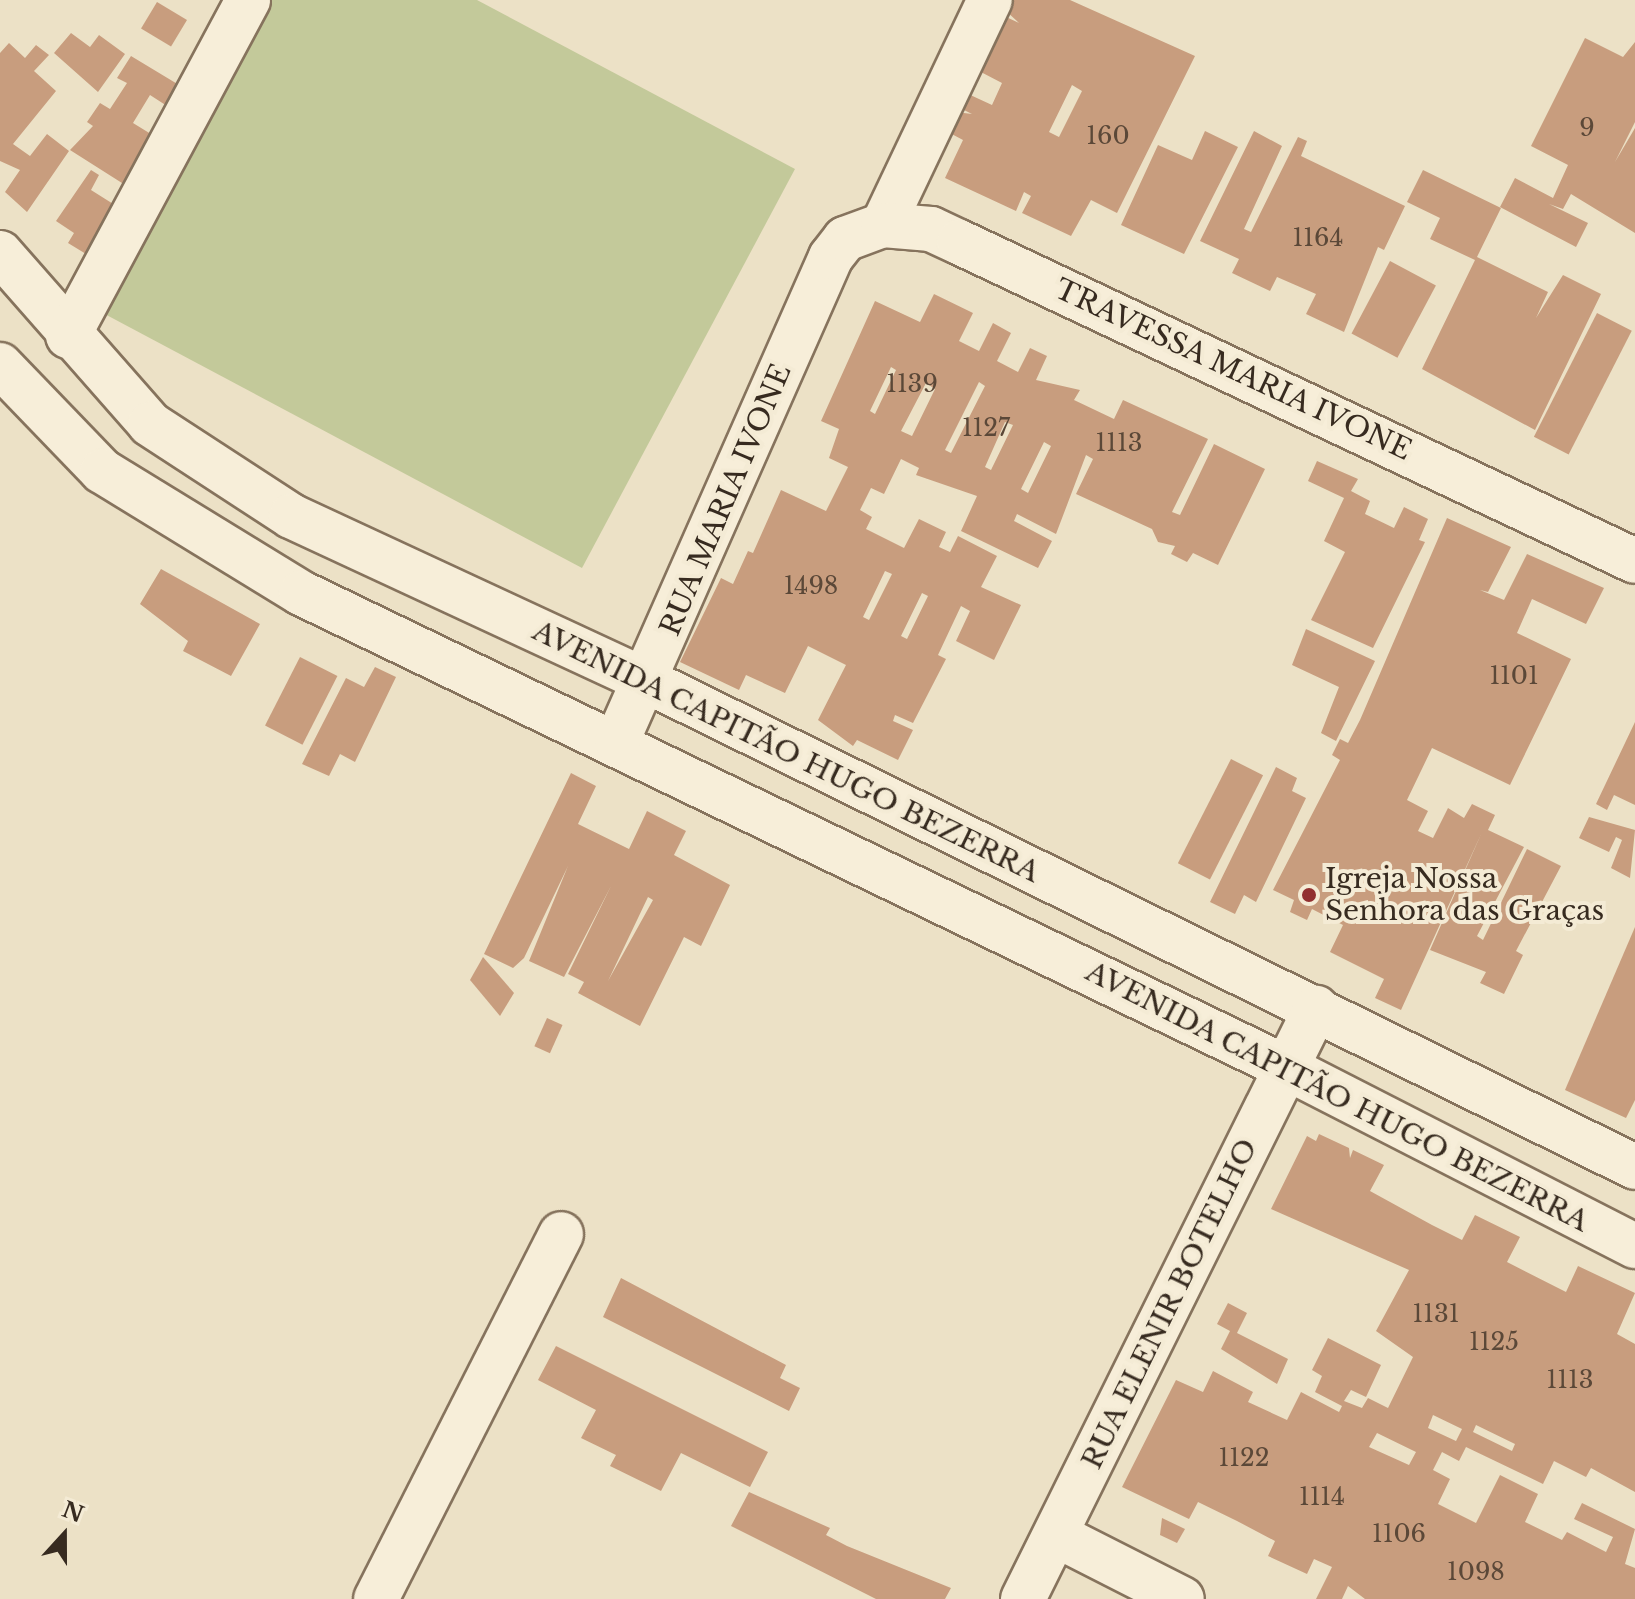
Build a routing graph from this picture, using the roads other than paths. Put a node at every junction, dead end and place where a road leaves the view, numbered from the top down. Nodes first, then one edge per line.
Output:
1 (248, 0) edge
2 (990, 0) edge
3 (883, 225) junction
4 (0, 253) edge
5 (831, 257) joint
6 (68, 336) junction
7 (0, 365) edge
8 (1635, 561) edge
9 (647, 681) junction
10 (617, 741) junction
11 (1316, 1008) junction
12 (1287, 1068) junction
13 (1635, 1167) edge
14 (561, 1234) dead end
15 (1635, 1246) edge
16 (1056, 1535) junction
17 (376, 1599) edge
18 (1023, 1599) edge
19 (1182, 1599) edge

1 - 6 street
2 - 3 street
3 - 5 street, TRAVESSA MARIA IVONE
3 - 8 street, TRAVESSA MARIA IVONE
4 - 6 street, AVENIDA CAPITÃO HUGO BEZERRA
5 - 9 street, RUA MARIA IVONE
6 - 9 street, AVENIDA CAPITÃO HUGO BEZERRA
7 - 10 street, AVENIDA CAPITÃO HUGO BEZERRA
9 - 10 street, RUA MARIA IVONE
9 - 11 street, AVENIDA CAPITÃO HUGO BEZERRA
10 - 12 street, AVENIDA CAPITÃO HUGO BEZERRA
11 - 12 street, RUA ELENIR BOTELHO
11 - 13 street, AVENIDA CAPITÃO HUGO BEZERRA
12 - 15 street, AVENIDA CAPITÃO HUGO BEZERRA
12 - 16 street, RUA ELENIR BOTELHO
14 - 17 street
16 - 18 street, RUA ELENIR BOTELHO
16 - 19 street

